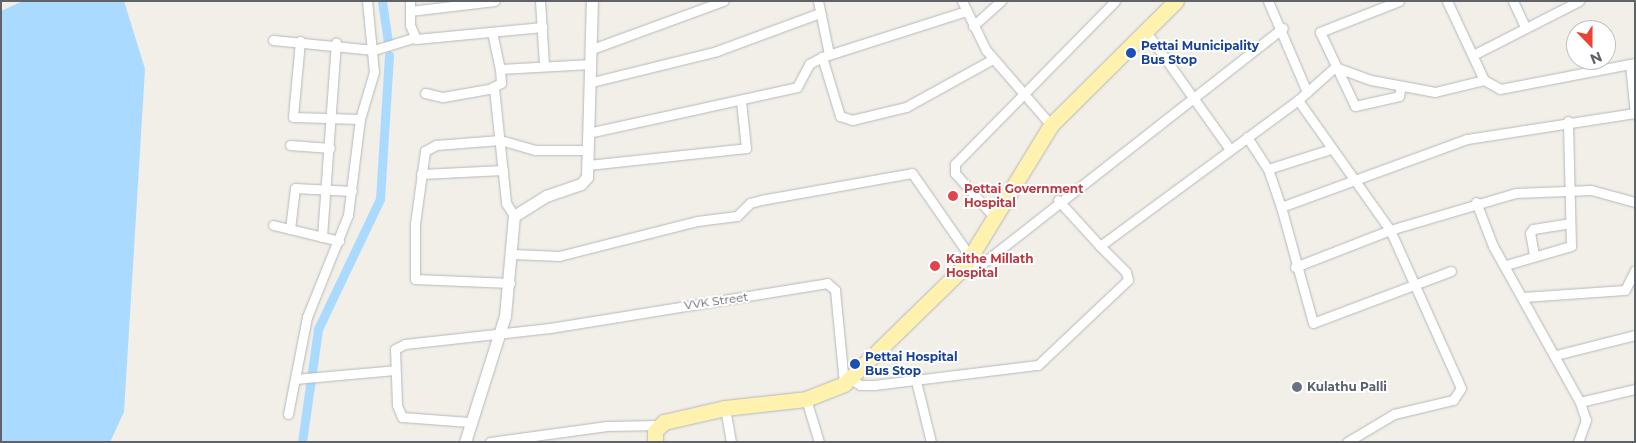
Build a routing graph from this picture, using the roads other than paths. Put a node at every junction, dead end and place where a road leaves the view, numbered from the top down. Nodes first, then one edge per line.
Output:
1 (367, 1) edge
2 (410, 1) edge
3 (494, 1) edge
4 (540, 1) edge
5 (592, 1) edge
6 (723, 1) edge
7 (818, 1) edge
8 (962, 1) edge
9 (1001, 1) edge
10 (1115, 1) edge
11 (1268, 1) edge
12 (1399, 1) edge
13 (1447, 1) edge
14 (1513, 1) edge
15 (1579, 1) edge
16 (1173, 2) edge
17 (966, 11) junction
18 (410, 12) junction
19 (820, 14) junction
20 (973, 26) junction
21 (542, 27) junction
22 (1525, 27) junction
23 (1283, 28) junction
24 (492, 32) junction
25 (1146, 33) junction
26 (413, 38) junction
27 (273, 40) dead end
28 (300, 41) junction
29 (336, 43) junction
30 (592, 49) junction
31 (374, 50) junction
32 (825, 55) junction
33 (1473, 55) junction
34 (993, 59) junction
35 (591, 64) junction
36 (1632, 64) edge
37 (544, 65) junction
38 (1335, 66) junction
39 (500, 69) junction
40 (1484, 80) junction
41 (592, 82) junction
42 (1401, 86) junction
43 (493, 87) junction
44 (1307, 92) junction
45 (425, 93) dead end
46 (1021, 96) junction
47 (1190, 97) junction
48 (1298, 100) junction
49 (741, 101) junction
50 (1635, 114) edge
51 (332, 116) junction
52 (360, 119) junction
53 (1568, 121) junction
54 (1052, 126) junction
55 (588, 132) junction
56 (1247, 137) junction
57 (500, 140) junction
58 (290, 145) dead end
59 (330, 148) junction
60 (1229, 148) junction
61 (1331, 149) junction
62 (587, 150) junction
63 (588, 165) junction
64 (1268, 169) junction
65 (503, 170) junction
66 (421, 174) junction
67 (1355, 181) junction
68 (328, 188) junction
69 (1568, 190) junction
70 (352, 191) junction
71 (1058, 200) junction
72 (1476, 202) junction
73 (1635, 202) edge
74 (1281, 207) junction
75 (514, 216) junction
76 (994, 217) junction
77 (1570, 223) junction
78 (273, 225) dead end
79 (290, 229) junction
80 (1390, 230) junction
81 (322, 237) junction
82 (339, 241) junction
83 (1100, 246) junction
84 (513, 254) junction
85 (1534, 255) junction
86 (967, 262) junction
87 (1506, 265) junction
88 (1295, 267) junction
89 (1635, 270) edge
90 (1451, 271) dead end
91 (510, 283) junction
92 (1415, 286) junction
93 (1523, 297) junction
94 (500, 334) junction
95 (1635, 335) edge
96 (1556, 355) junction
97 (394, 370) junction
98 (296, 379) junction
99 (846, 381) junction
100 (916, 382) junction
101 (1635, 389) edge
102 (806, 399) junction
103 (1580, 402) junction
104 (725, 408) junction
105 (288, 414) dead end
106 (469, 422) junction
107 (658, 425) junction
108 (465, 442) edge
109 (490, 442) edge
110 (655, 442) edge
111 (730, 442) edge
112 (819, 442) edge
113 (931, 442) edge
114 (1347, 442) edge
115 (1578, 442) edge

1 - 31 street
2 - 18 street
3 - 18 street
4 - 21 street
5 - 30 street
6 - 30 street
7 - 19 street
8 - 17 street
9 - 20 street
10 - 46 street
11 - 23 street
12 - 38 street
13 - 33 street
14 - 22 street
15 - 22 street
16 - 25 main road
17 - 20 street
17 - 32 street
18 - 26 street
19 - 32 street
19 - 41 street
20 - 34 street
21 - 24 street
21 - 37 street
22 - 33 street
23 - 44 street
23 - 47 street
24 - 26 street
24 - 39 street
25 - 47 street
25 - 54 main road
26 - 31 street
27 - 28 street
28 - 29 street
28 - 51 street
29 - 31 street
29 - 51 street
30 - 35 street
31 - 52 street
32 - 34 street
32 - 49 street
33 - 40 street
34 - 46 street
35 - 37 street
35 - 41 street
36 - 40 street
36 - 50 street
37 - 39 street
38 - 42 street
38 - 42 street
38 - 44 street
39 - 43 street
40 - 42 street
41 - 55 street
43 - 45 street
43 - 57 street
44 - 48 street
46 - 54 street
46 - 76 street
47 - 60 street
47 - 71 street
48 - 56 street
48 - 61 street
49 - 55 street
49 - 63 street
50 - 53 street
51 - 52 street
51 - 59 street
52 - 70 street
53 - 67 street
53 - 69 street
54 - 76 main road
55 - 62 street
56 - 60 street
56 - 64 street
57 - 62 street
57 - 65 street
57 - 66 street
58 - 59 street
59 - 68 street
60 - 83 street
61 - 64 street
61 - 67 street
62 - 63 street
63 - 75 street
64 - 74 street
65 - 66 street
65 - 75 street
66 - 91 street
67 - 74 street
67 - 80 street
68 - 70 street
68 - 79 street
68 - 81 street
69 - 72 street
69 - 73 street
69 - 77 street
70 - 82 street
71 - 83 street
71 - 86 street
72 - 80 street
72 - 87 street
74 - 88 street
75 - 84 street
76 - 86 main road
77 - 85 street
77 - 85 street
78 - 79 street
79 - 81 street
80 - 88 street
80 - 92 street
81 - 82 street
82 - 98 street
83 - 100 street
84 - 86 street
84 - 91 street
85 - 87 street
86 - 99 main road
87 - 93 street
88 - 92 street
89 - 93 street
90 - 92 street
91 - 94 street
92 - 114 street
93 - 96 street
94 - 97 street
94 - 99 street, VVK Street
94 - 106 street
95 - 96 street
96 - 103 street
97 - 98 street
97 - 106 street
98 - 105 street
99 - 100 street
99 - 102 main road
100 - 113 street
101 - 103 street
102 - 104 main road
102 - 112 street
103 - 115 street
104 - 107 main road
104 - 111 street
106 - 108 street
107 - 109 street
107 - 110 main road

